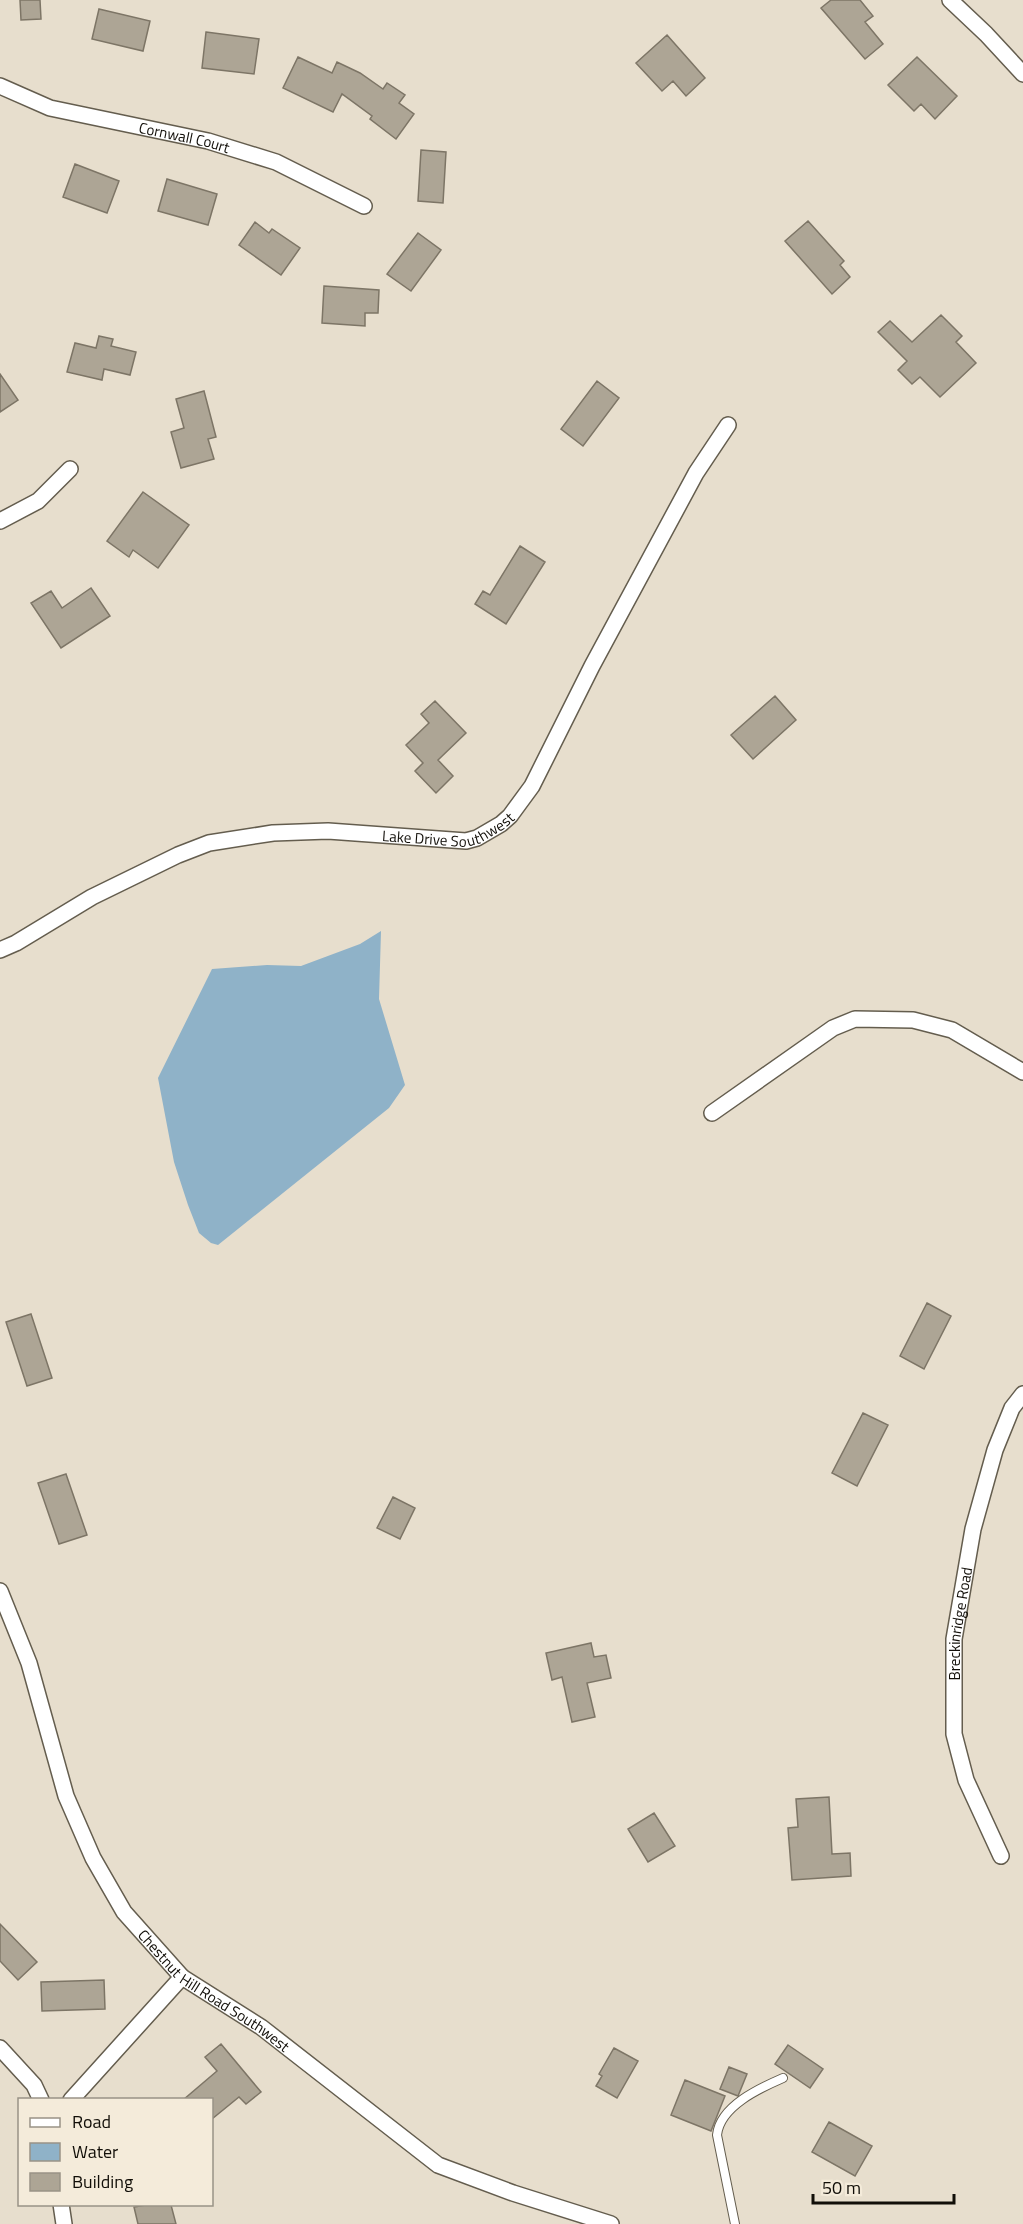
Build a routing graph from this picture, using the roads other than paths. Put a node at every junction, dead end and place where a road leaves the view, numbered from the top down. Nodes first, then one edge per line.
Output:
1 (950, 0) edge
2 (1023, 74) edge
3 (0, 86) edge
4 (364, 206) dead end
5 (728, 425) dead end
6 (70, 469) dead end
7 (0, 521) edge
8 (0, 950) edge
9 (1023, 1072) edge
10 (712, 1113) dead end
11 (1023, 1394) edge
12 (0, 1591) edge
13 (1001, 1856) dead end
14 (182, 1977) junction
15 (0, 2048) edge
16 (783, 2078) dead end
17 (40, 2098) edge
18 (73, 2098) edge
19 (61, 2206) edge
20 (64, 2224) edge
21 (612, 2224) edge
22 (735, 2224) edge

1 - 2 street
3 - 4 street, Cornwall Court
5 - 8 street, Lake Drive Southwest
6 - 7 street
9 - 10 street
11 - 13 street, Breckinridge Road
12 - 14 street, Chestnut Hill Road Southwest
14 - 18 street
14 - 21 street, Chestnut Hill Road Southwest
15 - 17 street
16 - 22 lane
19 - 20 street

